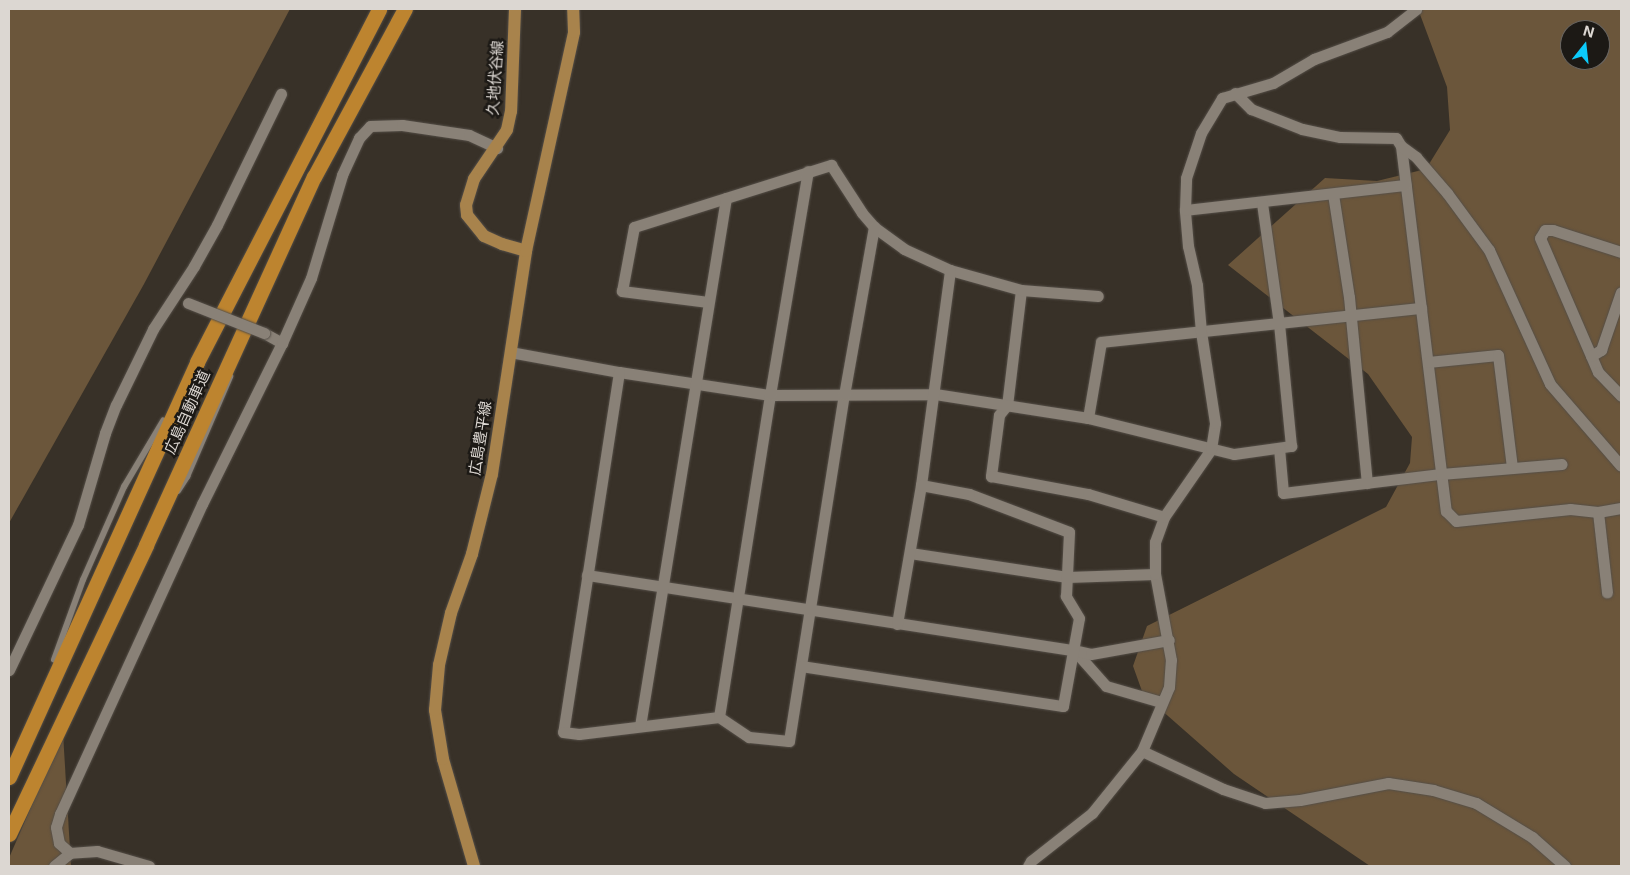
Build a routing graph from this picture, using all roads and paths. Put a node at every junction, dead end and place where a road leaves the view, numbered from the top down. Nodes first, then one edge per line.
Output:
1 (379, 9) edge
2 (404, 9) edge
3 (515, 9) edge
4 (574, 9) edge
5 (1416, 9) edge
6 (1235, 93) junction
7 (281, 94) dead end
8 (1401, 146) junction
9 (497, 148) junction
10 (808, 171) junction
11 (1406, 185) junction
12 (1333, 194) junction
13 (726, 198) junction
14 (1262, 203) junction
15 (1185, 210) junction
16 (874, 227) junction
17 (526, 251) junction
18 (1621, 252) edge
19 (950, 270) junction
20 (1021, 290) junction
21 (1621, 292) edge
22 (175, 295) junction
23 (1098, 296) dead end
24 (708, 302) junction
25 (1421, 308) junction
26 (1351, 317) junction
27 (1278, 324) junction
28 (1201, 332) junction
29 (282, 343) junction
30 (510, 352) junction
31 (1591, 356) junction
32 (1428, 362) junction
33 (619, 372) junction
34 (694, 383) junction
35 (935, 394) junction
36 (770, 395) junction
37 (844, 395) junction
38 (1621, 396) edge
39 (1007, 406) junction
40 (1088, 418) junction
41 (1279, 448) junction
42 (1211, 449) junction
43 (1562, 464) dead end
44 (1621, 466) edge
45 (1512, 468) junction
46 (1442, 474) junction
47 (1367, 483) junction
48 (921, 485) junction
49 (1621, 508) edge
50 (1598, 512) junction
51 (1164, 517) junction
52 (910, 553) junction
53 (1154, 574) junction
54 (587, 575) junction
55 (1067, 577) junction
56 (662, 587) junction
57 (1607, 592) dead end
58 (738, 599) junction
59 (810, 610) junction
60 (897, 624) junction
61 (1168, 640) junction
62 (1074, 650) junction
63 (801, 666) junction
64 (9, 670) edge
65 (1161, 702) junction
66 (720, 717) junction
67 (640, 726) junction
68 (1142, 751) junction
69 (9, 777) edge
70 (9, 834) edge
71 (70, 852) junction
72 (54, 866) edge
73 (149, 866) edge
74 (474, 866) edge
75 (1028, 866) edge
76 (1565, 866) edge

1 - 69 highway, 広島自動車道
2 - 70 highway, 広島自動車道
3 - 9 main road, 久地伏谷線
4 - 17 main road, 広島豊平線
5 - 6 street
6 - 8 street
6 - 15 street
7 - 22 street
8 - 11 street
8 - 44 street
9 - 17 main road, 久地伏谷線
9 - 29 street
10 - 13 street
10 - 16 street
10 - 36 street
11 - 12 street
11 - 25 street
12 - 14 street
12 - 26 street
13 - 24 street
13 - 24 street
14 - 15 street
14 - 27 street
15 - 28 street
16 - 19 street
16 - 37 street
17 - 30 main road, 広島豊平線
18 - 31 street
19 - 20 street
19 - 35 street
20 - 23 street
20 - 39 street
21 - 31 street
22 - 29 street, bridge
22 - 64 street
24 - 34 street
25 - 26 street
25 - 32 street
26 - 27 street
26 - 47 street
27 - 28 street
27 - 41 street
28 - 40 street
28 - 42 street
29 - 71 street
30 - 33 street
30 - 74 main road, 広島豊平線
31 - 38 street
32 - 45 street
32 - 46 street
33 - 34 street
33 - 54 street
34 - 36 street
34 - 56 street
35 - 37 street
35 - 39 street
35 - 48 street
36 - 37 street
36 - 58 street
37 - 59 street
39 - 40 street
39 - 51 street
40 - 42 street
41 - 42 street
41 - 47 street
42 - 51 street
43 - 45 street
45 - 46 street
46 - 47 street
46 - 50 street
48 - 52 street
48 - 55 street
49 - 50 street
50 - 57 street
51 - 53 street
52 - 55 street
52 - 60 street
53 - 55 street
53 - 61 street
54 - 56 street
54 - 67 street
55 - 62 street
56 - 58 street
56 - 67 street
58 - 59 street
58 - 66 street
59 - 60 street
59 - 63 street
60 - 62 street
61 - 62 street
61 - 65 street
62 - 63 street
62 - 65 street
63 - 66 street
65 - 68 street
66 - 67 street
68 - 75 street
68 - 76 street
71 - 72 street
71 - 73 street

